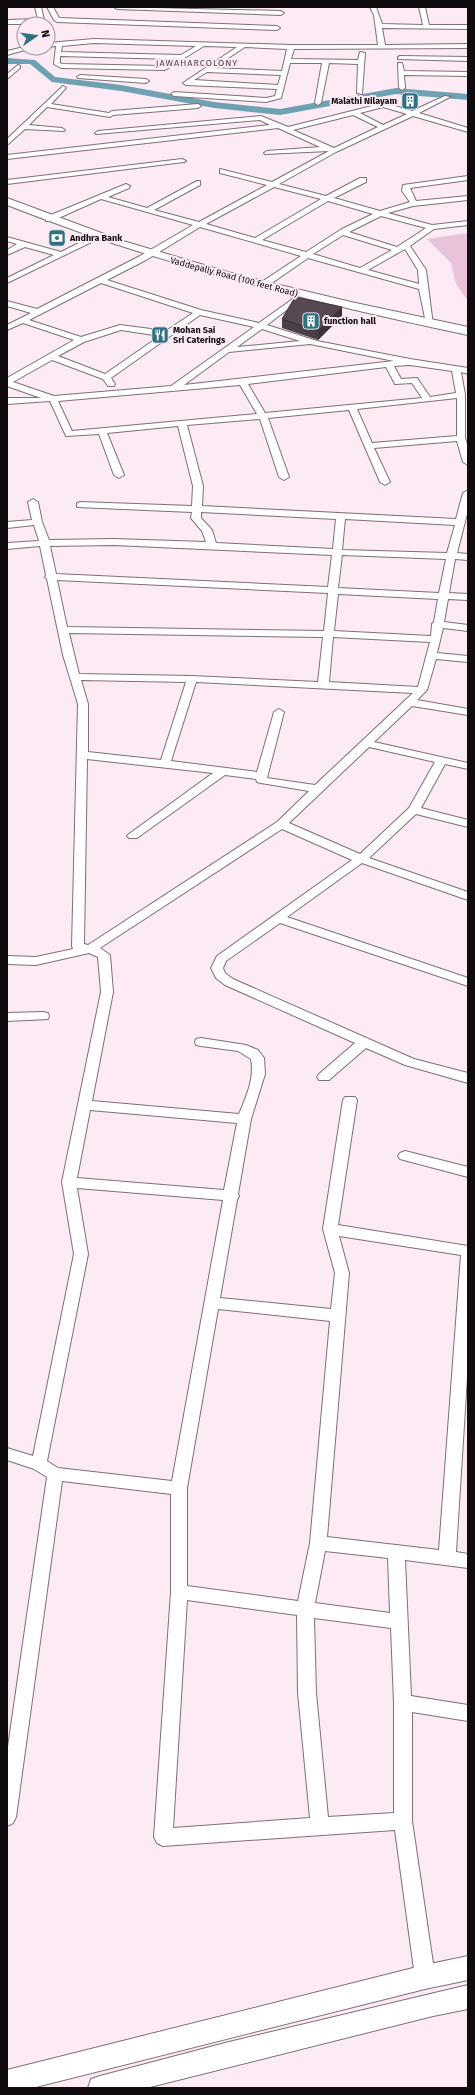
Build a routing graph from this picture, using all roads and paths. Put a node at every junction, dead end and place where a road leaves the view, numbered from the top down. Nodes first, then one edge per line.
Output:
1 (50, 7) edge
2 (117, 7) edge
3 (373, 7) edge
4 (422, 7) edge
5 (282, 10) edge
6 (151, 14) edge
7 (379, 26) junction
8 (426, 26) junction
9 (468, 27) edge
10 (142, 36) junction
11 (275, 37) junction
12 (60, 43) junction
13 (56, 44) edge
14 (203, 44) junction
15 (245, 45) junction
16 (468, 46) edge
17 (292, 47) junction
18 (362, 47) junction
19 (382, 47) junction
20 (399, 47) junction
21 (57, 54) junction
22 (184, 57) junction
23 (400, 58) junction
24 (288, 60) junction
25 (468, 60) edge
26 (326, 61) junction
27 (362, 62) junction
28 (18, 67) dead end
29 (166, 68) junction
30 (205, 70) junction
31 (284, 73) junction
32 (401, 73) junction
33 (468, 74) edge
34 (7, 77) edge
35 (80, 77) dead end
36 (146, 81) junction
37 (187, 82) junction
38 (279, 87) junction
39 (63, 88) dead end
40 (402, 88) dead end
41 (135, 89) dead end
42 (360, 93) dead end
43 (447, 97) dead end
44 (371, 101) dead end
45 (318, 103) dead end
46 (46, 105) junction
47 (382, 105) junction
48 (198, 106) dead end
49 (353, 112) junction
50 (413, 114) junction
51 (108, 119) junction
52 (278, 126) junction
53 (23, 127) junction
54 (384, 128) junction
55 (62, 130) dead end
56 (286, 130) junction
57 (468, 130) edge
58 (7, 143) edge
59 (102, 146) junction
60 (326, 148) junction
61 (334, 151) junction
62 (267, 153) dead end
63 (7, 157) edge
64 (182, 161) dead end
65 (223, 171) dead end
66 (468, 178) edge
67 (363, 180) dead end
68 (7, 182) edge
69 (197, 183) dead end
70 (273, 184) junction
71 (126, 186) dead end
72 (101, 196) junction
73 (468, 198) edge
74 (327, 199) junction
75 (7, 201) edge
76 (414, 203) junction
77 (7, 209) edge
78 (148, 210) junction
79 (381, 213) junction
80 (49, 219) junction
81 (468, 223) edge
82 (199, 225) junction
83 (432, 227) junction
84 (344, 233) junction
85 (7, 239) edge
86 (93, 240) junction
87 (257, 240) junction
88 (24, 244) junction
89 (406, 245) junction
90 (396, 249) junction
91 (7, 253) edge
92 (59, 254) junction
93 (309, 255) junction
94 (146, 256) junction
95 (362, 270) junction
96 (7, 271) edge
97 (20, 275) junction
98 (100, 280) junction
99 (7, 281) edge
100 (263, 284) junction
101 (423, 288) junction
102 (294, 300) junction
103 (7, 303) edge
104 (37, 312) junction
105 (199, 312) junction
106 (22, 320) junction
107 (430, 323) junction
108 (261, 326) junction
109 (7, 328) edge
110 (468, 331) edge
111 (166, 334) junction
112 (468, 337) edge
113 (81, 340) junction
114 (314, 343) junction
115 (227, 350) junction
116 (52, 357) junction
117 (410, 362) junction
118 (390, 366) junction
119 (456, 370) junction
120 (468, 371) edge
121 (106, 377) junction
122 (7, 382) edge
123 (243, 382) junction
124 (173, 389) junction
125 (117, 394) junction
126 (461, 396) junction
127 (53, 400) junction
128 (428, 400) junction
129 (7, 401) edge
130 (352, 408) junction
131 (263, 416) junction
132 (464, 416) edge
133 (182, 424) junction
134 (102, 431) junction
135 (464, 442) edge
136 (370, 446) junction
137 (468, 462) edge
138 (119, 475) dead end
139 (284, 477) dead end
140 (385, 482) dead end
141 (468, 493) edge
142 (33, 502) dead end
143 (80, 505) dead end
144 (197, 509) junction
145 (464, 515) edge
146 (341, 516) junction
147 (37, 522) junction
148 (7, 525) edge
149 (43, 543) junction
150 (7, 546) edge
151 (212, 546) junction
152 (337, 553) junction
153 (451, 556) junction
154 (468, 557) edge
155 (50, 577) junction
156 (332, 591) junction
157 (444, 595) junction
158 (468, 597) edge
159 (437, 624) junction
160 (468, 628) edge
161 (63, 630) junction
162 (328, 634) junction
163 (436, 639) junction
164 (431, 655) junction
165 (468, 660) edge
166 (74, 677) junction
167 (192, 678) junction
168 (323, 685) junction
169 (422, 690) junction
170 (409, 702) junction
171 (279, 712) dead end
172 (468, 712) edge
173 (366, 743) junction
174 (83, 754) junction
175 (441, 761) junction
176 (165, 764) junction
177 (468, 766) edge
178 (222, 772) junction
179 (261, 776) junction
180 (320, 789) junction
181 (414, 810) junction
182 (281, 824) junction
183 (468, 824) edge
184 (133, 836) dead end
185 (361, 859) junction
186 (468, 896) edge
187 (277, 918) junction
188 (90, 949) junction
189 (7, 960) edge
190 (468, 982) edge
191 (43, 1016) dead end
192 (7, 1017) edge
193 (201, 1042) dead end
194 (363, 1043) junction
195 (324, 1077) dead end
196 (468, 1078) edge
197 (350, 1100) dead end
198 (84, 1105) junction
199 (244, 1119) junction
200 (405, 1156) dead end
201 (468, 1172) edge
202 (69, 1182) junction
203 (232, 1196) junction
204 (330, 1229) junction
205 (468, 1251) edge
206 (212, 1303) junction
207 (339, 1316) junction
208 (7, 1454) edge
209 (39, 1464) junction
210 (55, 1474) junction
211 (179, 1488) junction
212 (318, 1543) junction
213 (396, 1552) junction
214 (447, 1557) junction
215 (468, 1561) edge
216 (179, 1592) junction
217 (305, 1609) junction
218 (399, 1622) junction
219 (403, 1703) junction
220 (468, 1713) edge
221 (7, 1817) edge
222 (402, 1821) junction
223 (320, 1826) junction
224 (468, 1968) edge
225 (425, 1977) junction
226 (468, 1997) edge
227 (7, 2082) edge
228 (100, 2088) edge

1 - 6 street
2 - 6 street
3 - 7 street
4 - 8 street
5 - 6 street
5 - 11 street
6 - 10 street
6 - 11 street
7 - 8 street
7 - 19 street
8 - 9 street
10 - 12 street
10 - 14 street
11 - 15 street
11 - 17 street
12 - 13 street
12 - 21 street
14 - 15 street
14 - 22 street
15 - 30 street
16 - 20 street
17 - 18 street
17 - 24 street
18 - 19 street
18 - 27 street
19 - 20 street
20 - 23 street
21 - 22 street
21 - 29 street
22 - 29 street
23 - 25 street
23 - 32 street
24 - 26 street
24 - 31 street
26 - 27 street
26 - 45 street
27 - 42 street
28 - 34 street
29 - 36 street
30 - 31 street
30 - 37 street
31 - 38 street
32 - 33 street
32 - 40 street
35 - 36 street
36 - 41 street
37 - 38 street
37 - 38 street
39 - 46 street
43 - 50 street
44 - 47 street
46 - 51 street
46 - 53 street
47 - 49 street
47 - 50 street
48 - 51 street
49 - 54 street
49 - 56 street
50 - 54 street
50 - 57 street
51 - 52 street
51 - 59 street
52 - 56 street
52 - 59 street
53 - 55 street
53 - 58 street
54 - 61 street
56 - 60 street
59 - 63 street
60 - 61 street
60 - 62 street
61 - 70 street
64 - 68 street
65 - 70 street
66 - 76 street
67 - 74 street
69 - 78 street
70 - 74 street
70 - 82 street
71 - 72 street
72 - 78 street
72 - 80 street
73 - 76 street
74 - 79 street
74 - 87 street
75 - 80 main road
76 - 79 street
77 - 86 main road
78 - 82 street
79 - 83 street
79 - 84 street
80 - 86 main road
81 - 83 street
82 - 87 street
82 - 94 street
83 - 89 street
84 - 90 street
84 - 93 street
85 - 88 street
86 - 92 street
86 - 94 main road
87 - 93 street
88 - 91 street
88 - 92 street
89 - 90 street
89 - 101 street
90 - 95 street
92 - 97 street
93 - 95 street
93 - 100 street
94 - 98 street
94 - 100 main road, Vaddepally Road (100 feet Road)
94 - 102 main road
95 - 101 street
96 - 97 street
97 - 99 street
98 - 104 street
98 - 105 street
100 - 107 main road, Vaddepally Road (100 feet Road)
101 - 107 street
102 - 108 street
102 - 112 main road
103 - 104 street
104 - 106 street
105 - 108 street
105 - 111 street
106 - 109 street
106 - 113 street
107 - 110 main road, Vaddepally Road (100 feet Road)
108 - 114 street
108 - 115 street
111 - 113 street
111 - 121 street
113 - 116 street
114 - 115 street
114 - 117 street
115 - 124 street
116 - 121 street
116 - 122 street
117 - 118 street
117 - 119 street
118 - 123 street
118 - 128 street
119 - 120 street
119 - 126 street
121 - 125 street
122 - 127 street
123 - 124 street
123 - 131 street
124 - 125 street
125 - 127 street
126 - 128 street
126 - 132 street
127 - 129 street
127 - 134 street
128 - 130 street
130 - 131 street
130 - 136 street
131 - 133 street
131 - 139 street
132 - 135 street
133 - 134 street
133 - 144 street
134 - 138 street
135 - 136 street
135 - 137 street
136 - 140 street
141 - 145 street
142 - 147 street
143 - 144 street
144 - 146 street
144 - 151 street
145 - 146 street
145 - 153 street
146 - 152 street
147 - 148 street
147 - 149 street
149 - 150 street
149 - 151 street
149 - 155 street
151 - 152 street
152 - 153 street
152 - 156 street
153 - 154 street
153 - 157 street
155 - 156 street
155 - 161 street
156 - 157 street
156 - 162 street
157 - 158 street
157 - 159 street
159 - 160 street
159 - 163 street
161 - 162 street
161 - 166 street
162 - 163 street
162 - 168 street
163 - 164 street
164 - 165 street
164 - 169 street
166 - 167 street
166 - 174 street
167 - 168 street
167 - 176 street
168 - 169 street
169 - 170 street
170 - 172 street
170 - 173 street
171 - 179 street
173 - 175 street
173 - 180 street
174 - 176 street
174 - 188 street
175 - 177 street
175 - 181 street
176 - 178 street
178 - 179 street
178 - 184 street
179 - 180 street
180 - 182 street
181 - 183 street
181 - 185 street
182 - 185 street
182 - 188 street
185 - 186 street
185 - 187 street
187 - 190 street
187 - 194 street
188 - 189 street
188 - 198 street
191 - 192 street
193 - 199 street
194 - 195 street
194 - 196 street
197 - 204 street
198 - 199 street
198 - 202 street
199 - 203 street
200 - 201 street
202 - 203 street
202 - 209 street
203 - 206 street
204 - 205 street
204 - 207 street
205 - 214 street
206 - 207 street
206 - 211 street
207 - 212 street
208 - 209 street
209 - 210 street
210 - 211 street
210 - 221 street
211 - 216 street
212 - 213 street
212 - 217 street
213 - 214 street
213 - 218 street
214 - 215 street
216 - 217 street
216 - 223 street
217 - 218 street
217 - 223 street
218 - 219 street
219 - 220 street
219 - 222 street
222 - 223 street
222 - 225 street
224 - 225 street
225 - 227 street
226 - 228 street

